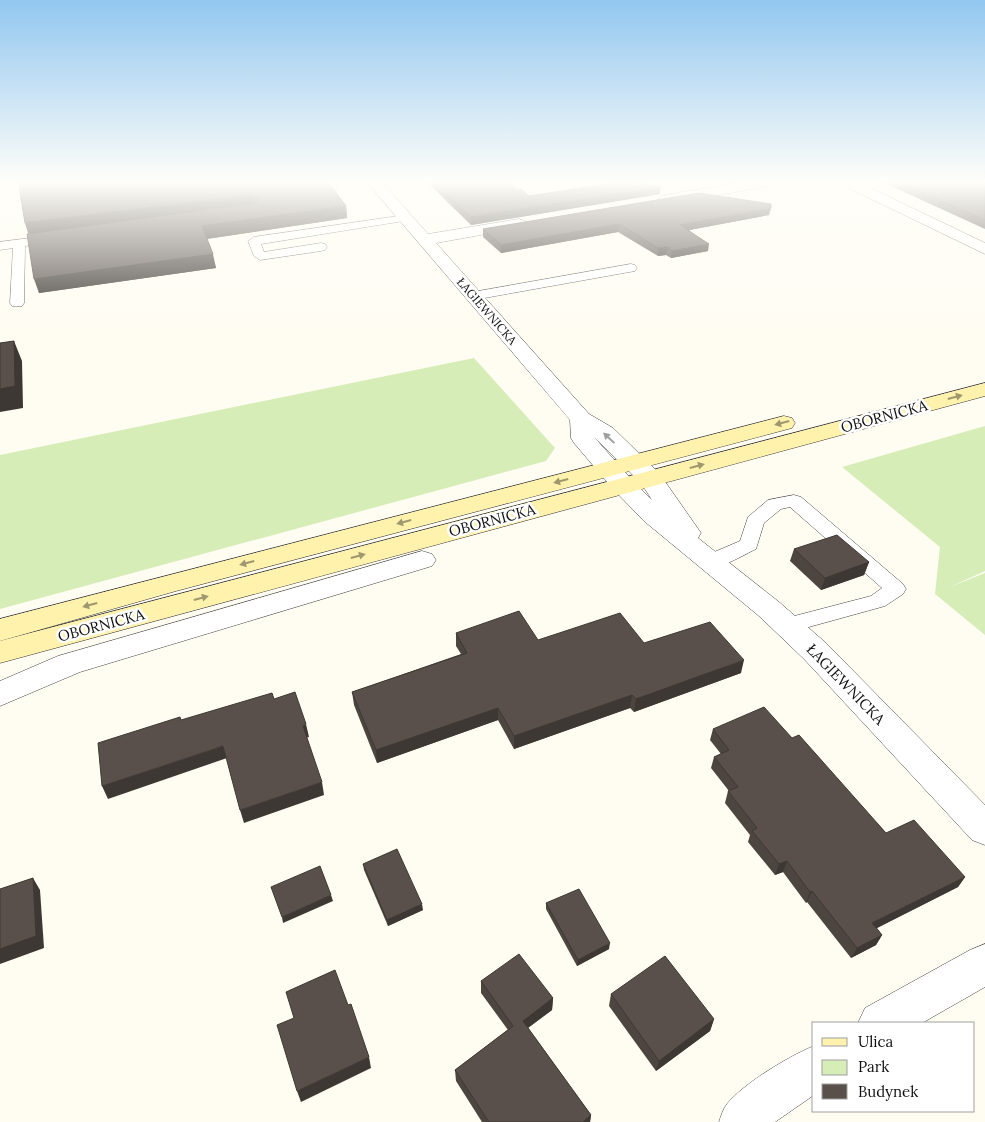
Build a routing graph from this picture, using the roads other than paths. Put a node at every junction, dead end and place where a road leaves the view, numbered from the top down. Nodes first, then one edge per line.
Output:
1 (304, 233) edge
2 (419, 233) edge
3 (464, 233) edge
4 (953, 233) edge
5 (65, 237) edge
6 (424, 240) junction
7 (19, 244) junction
8 (0, 246) edge
9 (321, 247) dead end
10 (985, 249) edge
11 (631, 268) dead end
12 (608, 272) junction
13 (625, 285) dead end
14 (473, 296) junction
15 (17, 304) dead end
16 (985, 371) edge
17 (985, 389) edge
18 (629, 474) junction
19 (705, 555) junction
20 (422, 560) dead end
21 (788, 626) junction
22 (0, 630) edge
23 (0, 652) edge
24 (0, 694) edge
25 (985, 830) edge
26 (985, 964) edge
27 (882, 1022) edge
28 (812, 1069) edge
29 (742, 1122) edge

1 - 9 lane
2 - 6 street, ŁAGIEWNICKA
3 - 6 street
4 - 10 street
5 - 7 lane
6 - 14 street, ŁAGIEWNICKA
7 - 8 lane
7 - 15 lane
11 - 12 lane
12 - 13 lane
12 - 14 lane
14 - 18 street, ŁAGIEWNICKA
16 -> 18 main road, OBORNICKA
18 -> 17 main road, OBORNICKA
18 - 19 street, ŁAGIEWNICKA
18 -> 22 main road, OBORNICKA
23 -> 18 main road, OBORNICKA
19 - 21 street, ŁAGIEWNICKA
19 - 21 lane
20 - 24 street
21 - 25 street, ŁAGIEWNICKA
26 - 27 street
28 - 29 street

